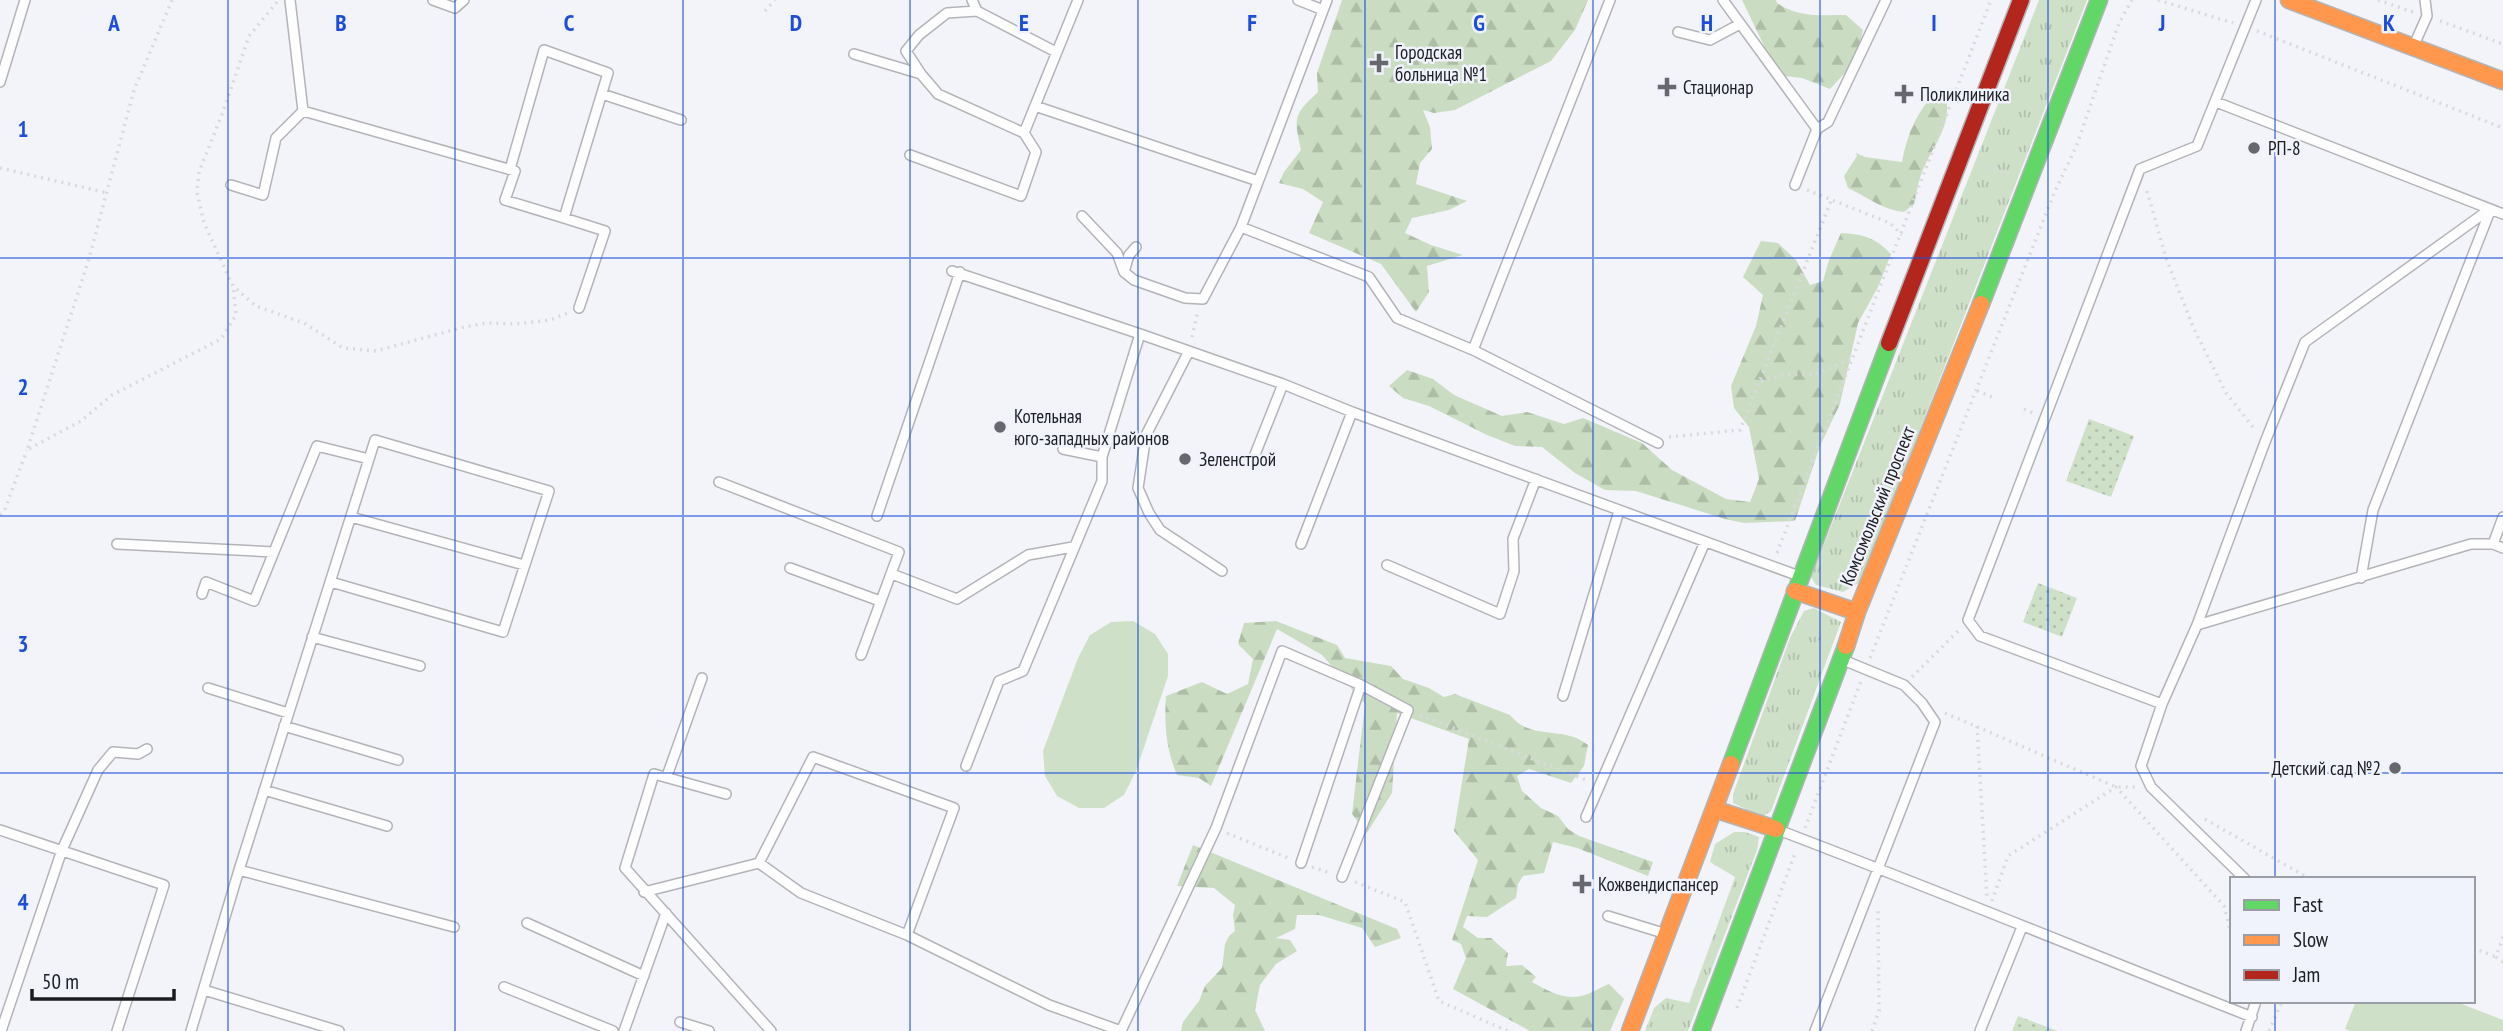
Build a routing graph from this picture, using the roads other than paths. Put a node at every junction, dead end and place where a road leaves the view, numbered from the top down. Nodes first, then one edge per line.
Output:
1 (25, 0) edge
2 (290, 0) edge
3 (433, 0) edge
4 (464, 0) edge
5 (972, 0) edge
6 (1078, 0) edge
7 (1298, 0) edge
8 (1327, 0) edge
9 (1610, 0) edge
10 (1723, 0) edge
11 (1886, 0) edge
12 (2021, 0) edge
13 (2099, 0) edge
14 (2256, 0) edge
15 (2289, 0) edge
16 (2425, 0) edge
17 (1323, 10) junction
18 (977, 11) junction
19 (1740, 24) junction
20 (1678, 32) dead end
21 (2414, 47) junction
22 (1056, 52) junction
23 (854, 54) dead end
24 (920, 74) junction
25 (2503, 81) edge
26 (0, 82) edge
27 (602, 94) junction
28 (2216, 102) junction
29 (1035, 106) junction
30 (303, 111) junction
31 (681, 120) dead end
32 (1817, 129) junction
33 (1024, 132) junction
34 (909, 155) dead end
35 (510, 169) junction
36 (1258, 181) junction
37 (231, 185) dead end
38 (1796, 185) road end
39 (2490, 209) junction
40 (2503, 214) edge
41 (1082, 216) dead end
42 (564, 218) junction
43 (1241, 227) junction
44 (1136, 247) dead end
45 (1124, 272) junction
46 (579, 308) road end
47 (1140, 334) junction
48 (1473, 350) junction
49 (1189, 351) junction
50 (1283, 384) junction
51 (1352, 412) junction
52 (1658, 443) road end
53 (1063, 449) dead end
54 (1102, 457) junction
55 (369, 458) junction
56 (1252, 462) dead end
57 (1536, 479) junction
58 (719, 482) dead end
59 (1619, 511) junction
60 (877, 516) dead end
61 (351, 517) junction
62 (2503, 517) edge
63 (1705, 542) junction
64 (117, 544) dead end
65 (1301, 544) dead end
66 (2493, 544) junction
67 (1073, 547) junction
68 (2503, 548) edge
69 (274, 552) junction
70 (524, 565) junction
71 (1387, 565) dead end
72 (790, 568) dead end
73 (1222, 571) dead end
74 (891, 574) junction
75 (2361, 578) junction
76 (331, 582) junction
77 (1798, 584) junction
78 (202, 594) dead end
79 (880, 601) junction
80 (1857, 612) junction
81 (2197, 625) junction
82 (312, 636) junction
83 (861, 655) dead end
84 (1840, 664) junction
85 (420, 666) dead end
86 (702, 678) dead end
87 (1361, 685) junction
88 (208, 688) dead end
89 (1563, 696) dead end
90 (2162, 704) junction
91 (288, 713) junction
92 (284, 726) junction
93 (147, 748) dead end
94 (398, 760) dead end
95 (967, 765) dead end
96 (667, 776) junction
97 (264, 790) junction
98 (726, 794) dead end
99 (1714, 809) junction
100 (1586, 817) dead end
101 (387, 825) dead end
102 (0, 830) edge
103 (1776, 830) junction
104 (62, 850) junction
105 (759, 863) junction
106 (1301, 863) road end
107 (1877, 867) junction
108 (239, 870) junction
109 (1342, 877) road end
110 (2243, 877) edge
111 (644, 892) junction
112 (666, 913) junction
113 (1608, 916) dead end
114 (527, 923) dead end
115 (454, 927) dead end
116 (2022, 927) junction
117 (907, 934) junction
118 (1665, 934) junction
119 (644, 976) junction
120 (503, 987) dead end
121 (204, 990) junction
122 (2256, 1003) edge
123 (2252, 1017) junction
124 (680, 1022) dead end
125 (1, 1031) edge
126 (117, 1031) edge
127 (191, 1031) edge
128 (339, 1031) edge
129 (613, 1031) edge
130 (624, 1031) edge
131 (709, 1031) edge
132 (771, 1031) edge
133 (1121, 1031) edge
134 (1630, 1031) edge
135 (1701, 1031) edge
136 (1815, 1031) edge
137 (1980, 1031) edge
138 (2246, 1031) edge

1 - 26 lane
2 - 30 lane
3 - 4 lane
5 - 18 lane
6 - 22 lane
7 - 17 lane
8 - 17 lane
9 - 48 lane
10 - 19 lane
11 - 32 lane
12 - 77 main road
13 - 80 main road, Комсомольский проспект
14 - 28 lane
15 - 21 main road
16 - 21 lane
17 - 36 lane
18 - 22 lane
18 - 24 lane
19 - 20 lane
19 - 32 lane
21 - 25 main road
22 - 29 lane
23 - 24 lane
24 - 33 lane
27 - 31 lane
27 - 35 lane
27 - 42 lane
28 - 39 lane
28 - 90 lane
29 - 33 lane
29 - 36 lane
30 - 35 lane
30 - 37 lane
32 - 38 lane
33 - 34 lane
35 - 42 lane
36 - 43 lane
39 - 40 lane
39 - 75 lane
39 - 81 lane
41 - 45 lane
42 - 46 lane
43 - 45 lane
43 - 48 lane
44 - 45 lane
47 - 49 lane
47 - 54 lane
47 - 60 lane
48 - 52 lane
49 - 50 lane
49 - 73 lane
50 - 51 lane
50 - 56 lane
51 - 57 lane
51 - 65 lane
53 - 54 lane
54 - 67 lane
55 - 61 lane
55 - 69 lane
55 - 70 lane
57 - 59 lane
57 - 71 lane
58 - 74 lane
59 - 63 lane
59 - 89 lane
61 - 70 lane
61 - 76 lane
62 - 66 lane
63 - 77 lane
63 - 100 lane
64 - 69 lane
66 - 68 lane
66 - 75 lane
67 - 74 lane
67 - 95 lane
69 - 78 lane
70 - 76 lane
72 - 79 lane
74 - 79 lane
75 - 81 lane
76 - 82 lane
77 - 80 main road
77 - 99 main road
79 - 83 lane
80 - 84 main road, Комсомольский проспект
81 - 90 lane
82 - 85 lane
82 - 91 lane
84 - 103 main road, Комсомольский проспект
84 - 107 lane
86 - 96 lane
87 - 106 lane
87 - 109 lane
87 - 133 lane
88 - 91 lane
90 - 110 lane
91 - 92 lane
92 - 94 lane
92 - 97 lane
93 - 104 lane
96 - 98 lane
96 - 111 lane
97 - 101 lane
97 - 108 lane
99 - 103 main road
99 - 118 main road
102 - 104 lane
103 - 107 lane
103 - 135 main road, Комсомольский проспект
104 - 125 lane
104 - 126 lane
105 - 111 lane
105 - 117 lane
105 - 117 lane
107 - 116 lane
107 - 136 lane
108 - 115 lane
108 - 121 lane
111 - 112 lane
112 - 119 lane
112 - 132 lane
113 - 118 lane
114 - 119 lane
116 - 123 lane
116 - 137 lane
117 - 133 lane
118 - 134 main road
119 - 130 lane
120 - 129 lane
121 - 127 lane
121 - 128 lane
122 - 123 lane
123 - 138 lane
124 - 131 lane

